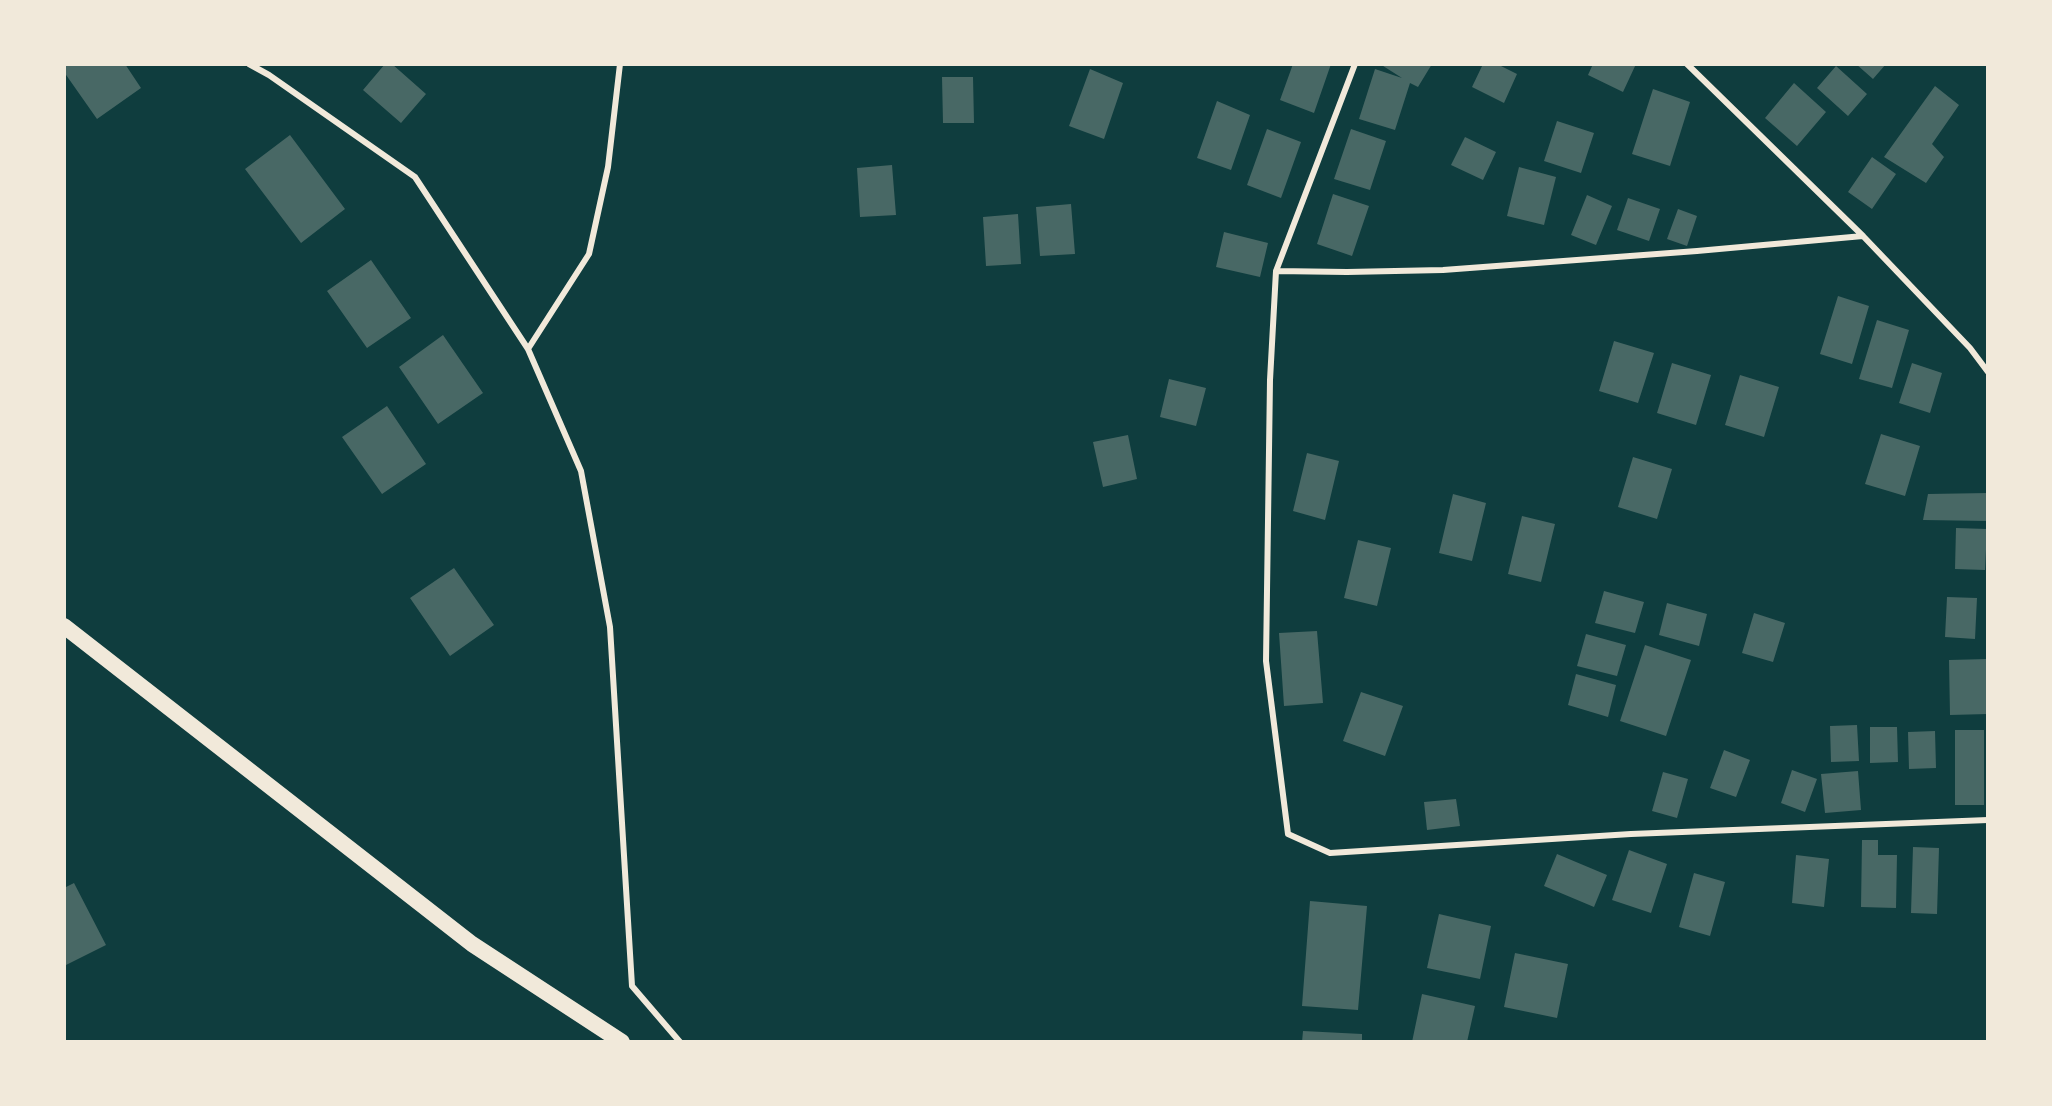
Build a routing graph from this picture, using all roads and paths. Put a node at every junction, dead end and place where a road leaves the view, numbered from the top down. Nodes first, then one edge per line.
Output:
1 (249, 64) edge
2 (620, 64) edge
3 (1355, 64) edge
4 (1687, 64) edge
5 (1863, 236) junction
6 (1276, 271) junction
7 (528, 349) junction
8 (1988, 372) edge
9 (64, 626) edge
10 (1988, 820) edge
11 (622, 1041) edge
12 (680, 1041) edge

1 - 7 street
2 - 7 street
3 - 6 street
4 - 5 street
5 - 6 street
5 - 8 street
6 - 10 street
7 - 12 street
9 - 11 highway

